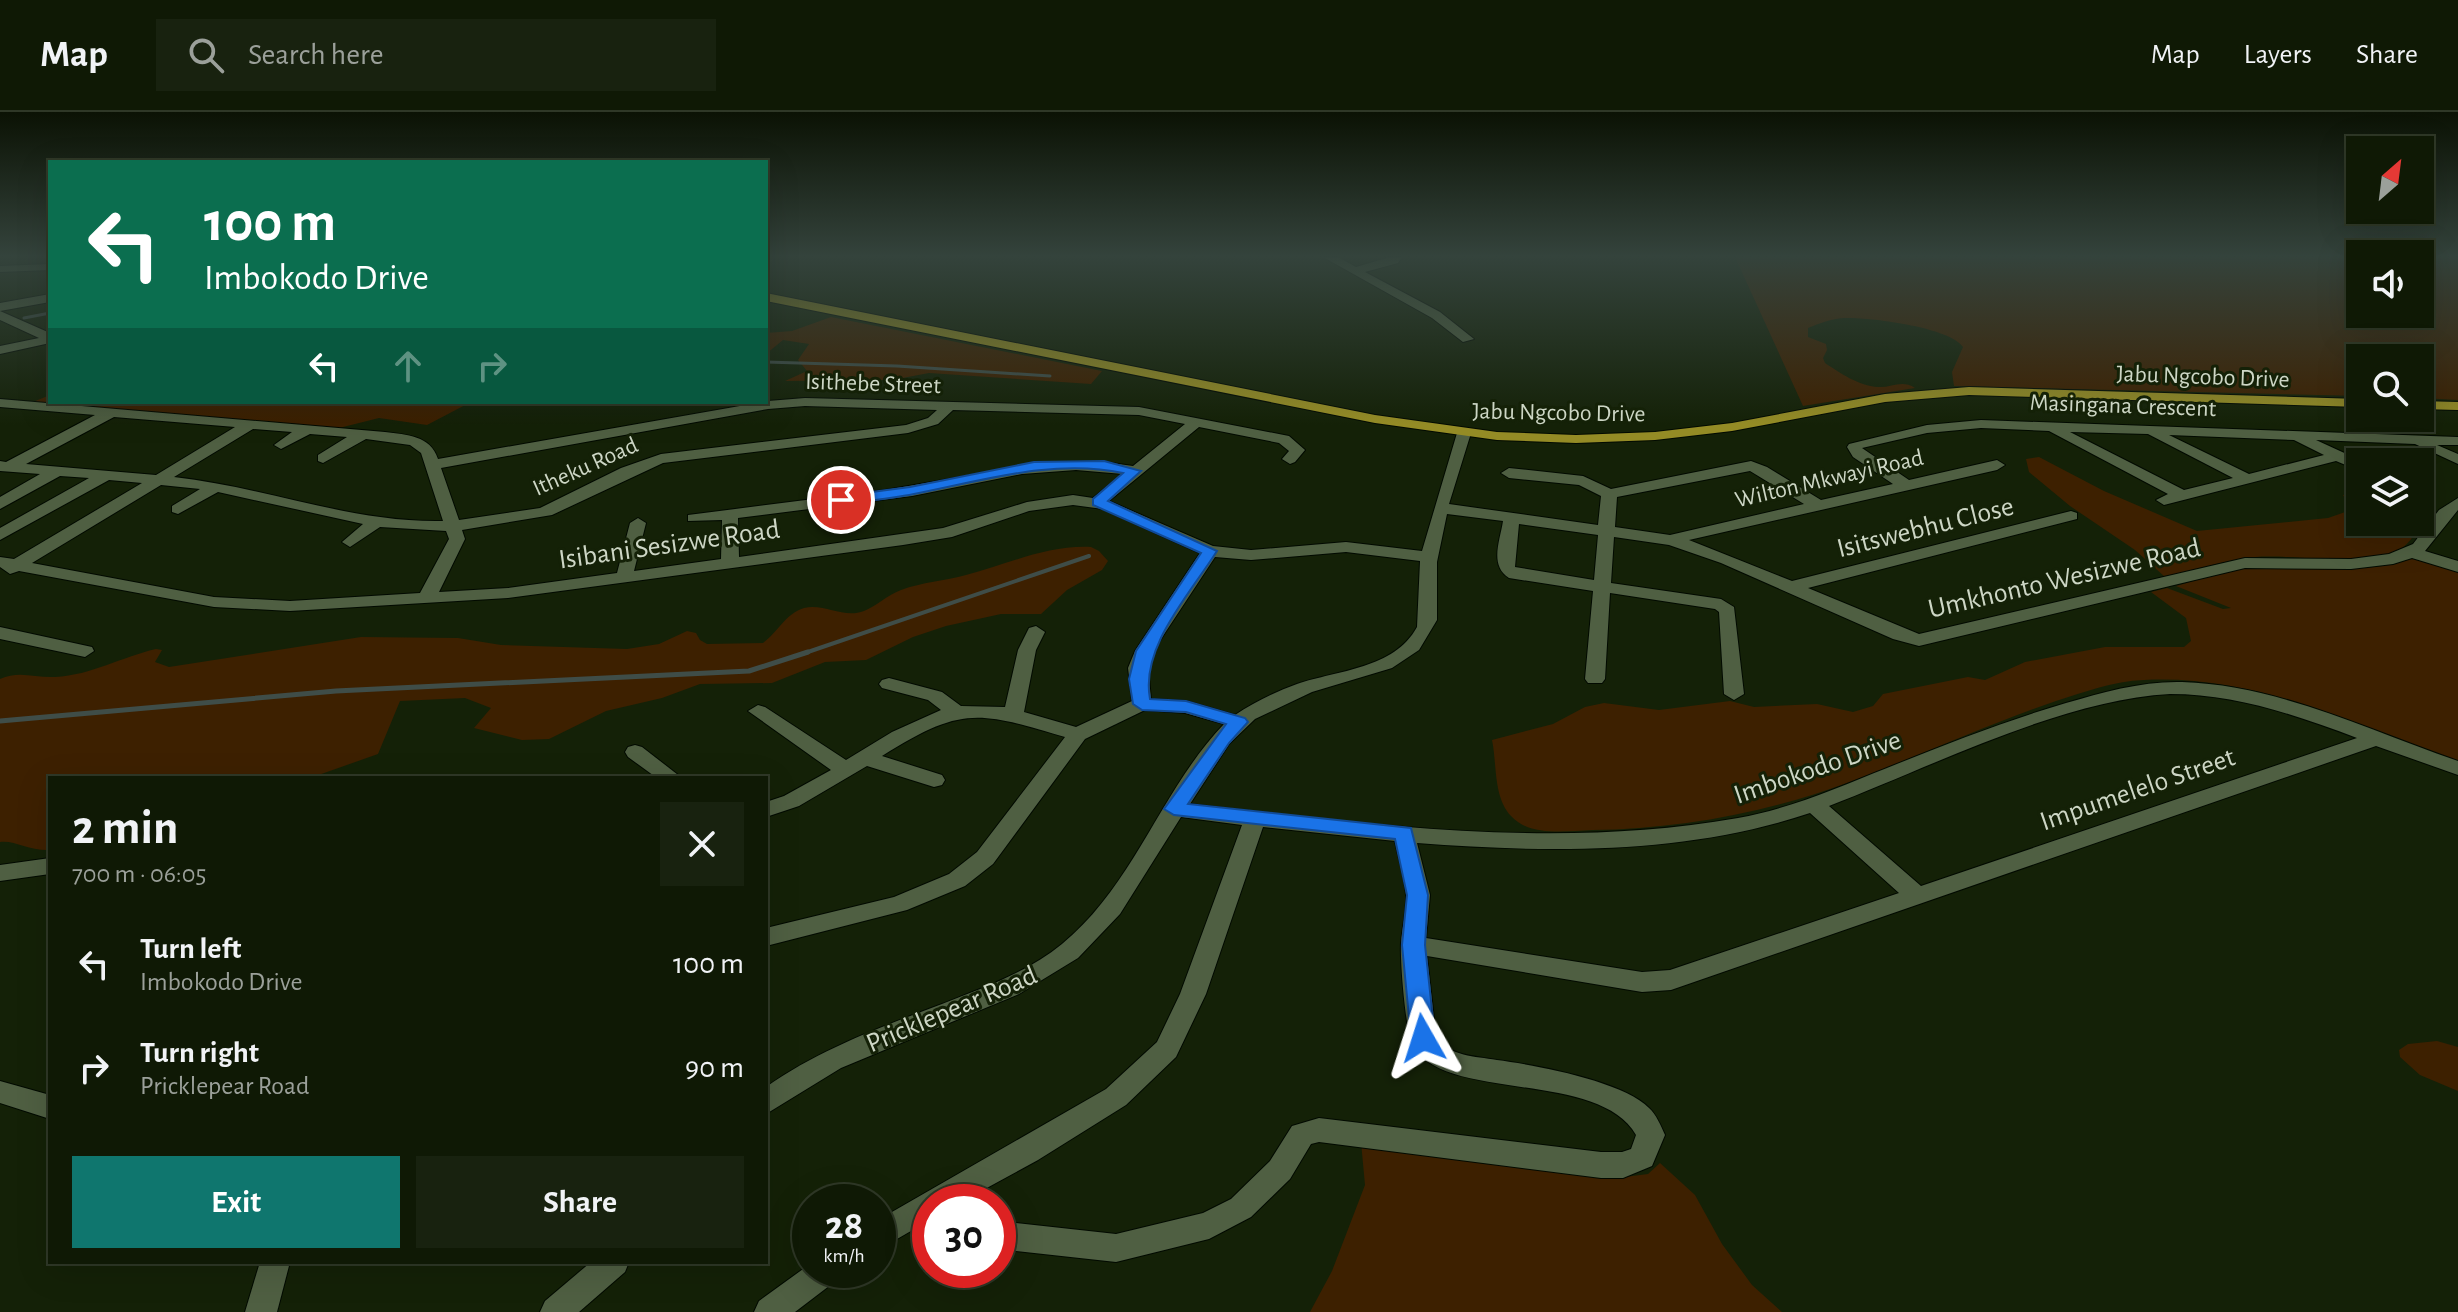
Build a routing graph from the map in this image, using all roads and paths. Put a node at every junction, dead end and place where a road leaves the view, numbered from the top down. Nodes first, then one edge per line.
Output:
1 (846, 313) edge
2 (1432, 313) edge
3 (0, 315) edge
4 (48, 338) edge
5 (48, 339) edge
6 (1468, 339) dead end
7 (0, 350) edge
8 (0, 403) edge
9 (2346, 403) edge
10 (22, 405) junction
11 (2434, 405) edge
12 (2458, 406) edge
13 (948, 407) junction
14 (111, 413) junction
15 (0, 416) edge
16 (156, 416) junction
17 (1198, 421) junction
18 (249, 425) junction
19 (2049, 426) junction
20 (134, 429) dead end
21 (306, 430) junction
22 (2146, 430) junction
23 (1464, 433) junction
24 (363, 434) junction
25 (2294, 435) junction
26 (2411, 439) junction
27 (2458, 441) edge
28 (281, 445) dead end
29 (2338, 456) junction
30 (323, 458) dead end
31 (1290, 459) dead end
32 (2458, 459) edge
33 (2346, 460) edge
34 (433, 465) junction
35 (1997, 465) dead end
36 (3, 468) edge
37 (57, 471) junction
38 (1134, 471) junction
39 (1509, 473) dead end
40 (104, 476) junction
41 (2248, 479) junction
42 (158, 480) junction
43 (1905, 485) junction
44 (215, 487) junction
45 (1609, 494) junction
46 (2182, 495) junction
47 (2164, 500) dead end
48 (1098, 502) junction
49 (0, 504) edge
50 (1815, 504) junction
51 (2456, 506) edge
52 (1442, 508) junction
53 (178, 509) dead end
54 (730, 514) junction
55 (2071, 516) dead end
56 (1512, 517) junction
57 (694, 518) dead end
58 (378, 521) junction
59 (638, 523) dead end
60 (451, 525) junction
61 (1606, 529) junction
62 (0, 535) edge
63 (1672, 540) junction
64 (350, 542) dead end
65 (1210, 551) junction
66 (2411, 552) junction
67 (1429, 557) junction
68 (730, 563) junction
69 (5, 567) edge
70 (2458, 567) edge
71 (624, 578) junction
72 (1602, 587) junction
73 (1791, 587) junction
74 (426, 599) junction
75 (1036, 632) dead end
76 (0, 633) edge
77 (85, 651) dead end
78 (1595, 679) dead end
79 (889, 684) dead end
80 (1734, 694) dead end
81 (1142, 704) junction
82 (758, 711) dead end
83 (955, 711) junction
84 (1013, 716) junction
85 (1239, 722) junction
86 (1078, 734) junction
87 (2378, 738) junction
88 (635, 752) dead end
89 (867, 759) junction
90 (2458, 768) edge
91 (846, 770) junction
92 (668, 776) edge
93 (934, 780) dead end
94 (1814, 805) junction
95 (768, 809) edge
96 (1174, 809) junction
97 (1255, 819) junction
98 (1404, 833) junction
99 (48, 866) edge
100 (0, 873) edge
101 (1916, 895) junction
102 (768, 937) edge
103 (1413, 945) junction
104 (0, 1092) edge
105 (47, 1099) edge
106 (768, 1101) edge
107 (972, 1184) edge
108 (1016, 1237) edge
109 (274, 1264) edge
110 (612, 1264) edge
111 (802, 1288) edge
112 (261, 1312) edge
113 (556, 1312) edge
114 (770, 1312) edge

1 - 23 main road, Jabu Ngcobo Drive
2 - 6 street
3 - 4 street
5 - 7 street
8 - 10 street
9 - 23 main road, Jabu Ngcobo Drive
10 - 14 street
10 - 15 street
11 - 12 main road
13 - 17 street, Isithebe Street
13 - 34 street, Isithebe Street
13 - 60 street, Itheku Road
14 - 16 street
14 - 36 street
16 - 18 street
16 - 20 street
17 - 31 street, Isithebe Street
17 - 38 street
18 - 21 street
18 - 42 street
19 - 22 street, Masingana Crescent
19 - 43 street, Masingana Crescent
19 - 46 street
21 - 24 street
21 - 28 street
22 - 25 street, Masingana Crescent
22 - 41 street
23 - 52 street, Pricklepear Road
24 - 30 street
24 - 34 street
25 - 26 street, Masingana Crescent
25 - 29 street
26 - 27 street, Masingana Crescent
26 - 32 street
29 - 33 street
29 - 41 street
34 - 60 street
35 - 43 street, Wilton Mkwayi Road
36 - 37 street, Itheku Road
37 - 40 street, Itheku Road
37 - 49 street
38 - 48 street
38 - 54 street
39 - 45 street
40 - 42 street, Itheku Road
40 - 62 street
41 - 46 street
42 - 44 street, Itheku Road
42 - 69 street
43 - 50 street, Wilton Mkwayi Road
44 - 53 street
44 - 58 street, Itheku Road
45 - 50 street
45 - 61 street
46 - 47 street
48 - 65 street, Isibani Sesizwe Road
48 - 68 street, Isibani Sesizwe Road
50 - 63 street, Wilton Mkwayi Road
51 - 66 street
52 - 56 street, Umkhonto Wesizwe Road
52 - 67 street, Pricklepear Road
54 - 57 street
54 - 68 street
55 - 73 street, Isitswebhu Close
56 - 61 street, Umkhonto Wesizwe Road
56 - 72 street
58 - 60 street, Itheku Road
58 - 64 street
59 - 71 street
60 - 74 street
61 - 63 street, Umkhonto Wesizwe Road
61 - 72 street
63 - 73 street, Umkhonto Wesizwe Road
65 - 67 street, Isibani Sesizwe Road
65 - 81 street
66 - 70 street
66 - 73 street, Umkhonto Wesizwe Road
67 - 85 street, Pricklepear Road
68 - 71 street, Isibani Sesizwe Road
69 - 74 street, Isibani Sesizwe Road
71 - 74 street, Isibani Sesizwe Road
72 - 78 street
72 - 80 street
75 - 84 street
76 - 77 street
79 - 83 street
81 - 85 street
81 - 86 street
82 - 91 street
83 - 84 street
83 - 89 street
84 - 86 street
85 - 96 street, Pricklepear Road
86 - 102 street
87 - 90 street, Imbokodo Drive
87 - 94 street, Imbokodo Drive
87 - 101 street, Impumelelo Street
88 - 92 street
89 - 91 street
89 - 93 street
91 - 95 street
94 - 98 street, Imbokodo Drive
94 - 101 street
96 - 97 street, Imbokodo Drive
96 - 106 street, Pricklepear Road
97 - 98 street, Imbokodo Drive
97 - 107 street
98 - 103 street
99 - 100 street
101 - 103 street, Impumelelo Street
103 - 108 street
104 - 105 street
109 - 112 street
110 - 113 street
111 - 114 street

